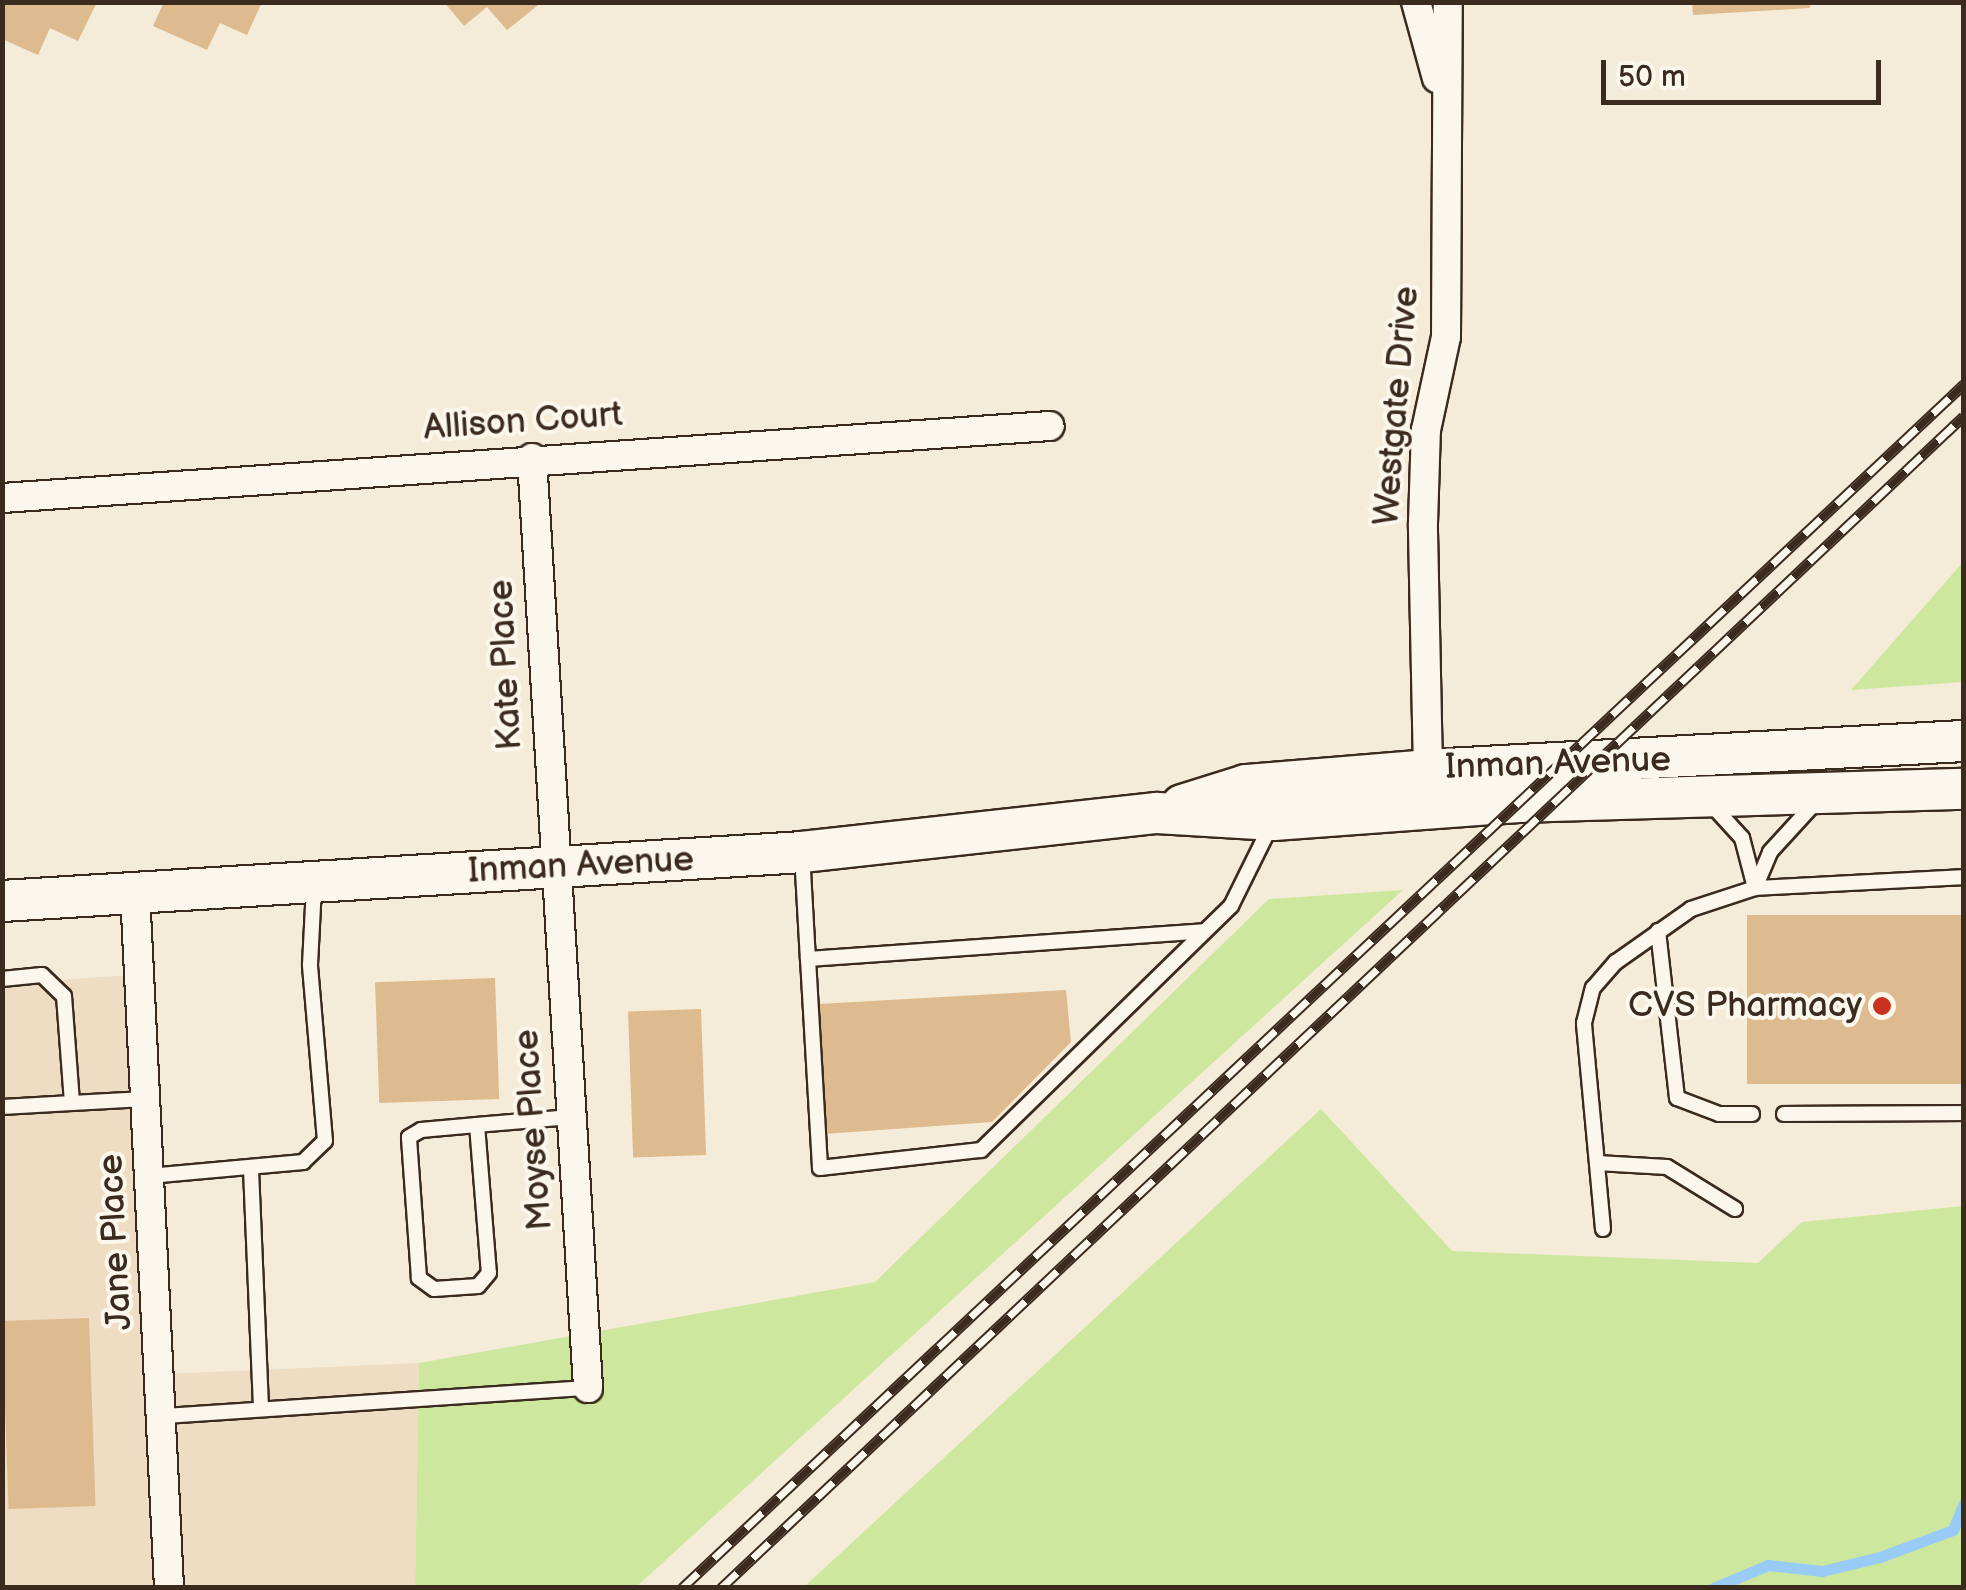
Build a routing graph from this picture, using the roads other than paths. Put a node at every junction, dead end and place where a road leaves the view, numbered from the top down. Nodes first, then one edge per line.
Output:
1 (1416, 2) edge
2 (1448, 2) edge
3 (1446, 108) junction
4 (1050, 426) dead end
5 (532, 458) junction
6 (2, 498) edge
7 (1964, 741) edge
8 (1428, 770) junction
9 (1964, 789) edge
10 (1827, 793) junction
11 (1702, 798) junction
12 (1158, 812) junction
13 (1274, 820) junction
14 (802, 852) junction
15 (555, 868) junction
16 (1964, 877) edge
17 (314, 882) junction
18 (1755, 888) junction
19 (135, 892) junction
20 (2, 901) edge
21 (1658, 930) junction
22 (1204, 931) junction
23 (808, 959) junction
24 (2, 979) edge
25 (146, 1100) junction
26 (72, 1103) junction
27 (2, 1107) edge
28 (1964, 1113) edge
29 (1752, 1114) dead end
30 (1784, 1114) dead end
31 (570, 1118) junction
32 (477, 1125) junction
33 (1597, 1164) junction
34 (252, 1169) junction
35 (149, 1176) junction
36 (1735, 1209) dead end
37 (1603, 1228) dead end
38 (588, 1388) joint
39 (261, 1409) junction
40 (164, 1416) junction
41 (170, 1588) edge

1 - 3 street, Westgate Drive
2 - 3 street, Westgate Drive
3 - 8 street, Westgate Drive
4 - 5 street, Allison Court
5 - 6 street, Allison Court
5 - 15 street, Kate Place
7 - 8 main road, Inman Avenue
8 - 12 main road, Inman Avenue
9 - 10 main road, Inman Avenue
10 - 11 main road, Inman Avenue
10 - 18 lane
11 - 13 main road, Inman Avenue
11 - 18 lane
12 - 13 main road, Inman Avenue
12 - 14 main road, Inman Avenue
13 - 22 lane
14 - 15 main road, Inman Avenue
14 - 23 lane
15 - 17 main road, Inman Avenue
15 - 31 street, Moyse Place
16 - 18 lane
17 - 19 main road, Inman Avenue
17 - 34 lane
18 - 21 lane
19 - 20 main road, Inman Avenue
19 - 25 street, Jane Place
21 - 29 lane
21 - 33 lane
22 - 23 lane
22 - 23 lane
24 - 26 lane
25 - 26 lane
25 - 35 street, Jane Place
26 - 27 lane
28 - 30 lane
31 - 32 lane
31 - 38 street, Moyse Place
32 - 32 lane
33 - 36 lane
33 - 37 lane
34 - 35 lane
34 - 39 lane
35 - 40 street, Jane Place
38 - 39 lane
39 - 40 lane
40 - 41 street, Jane Place

